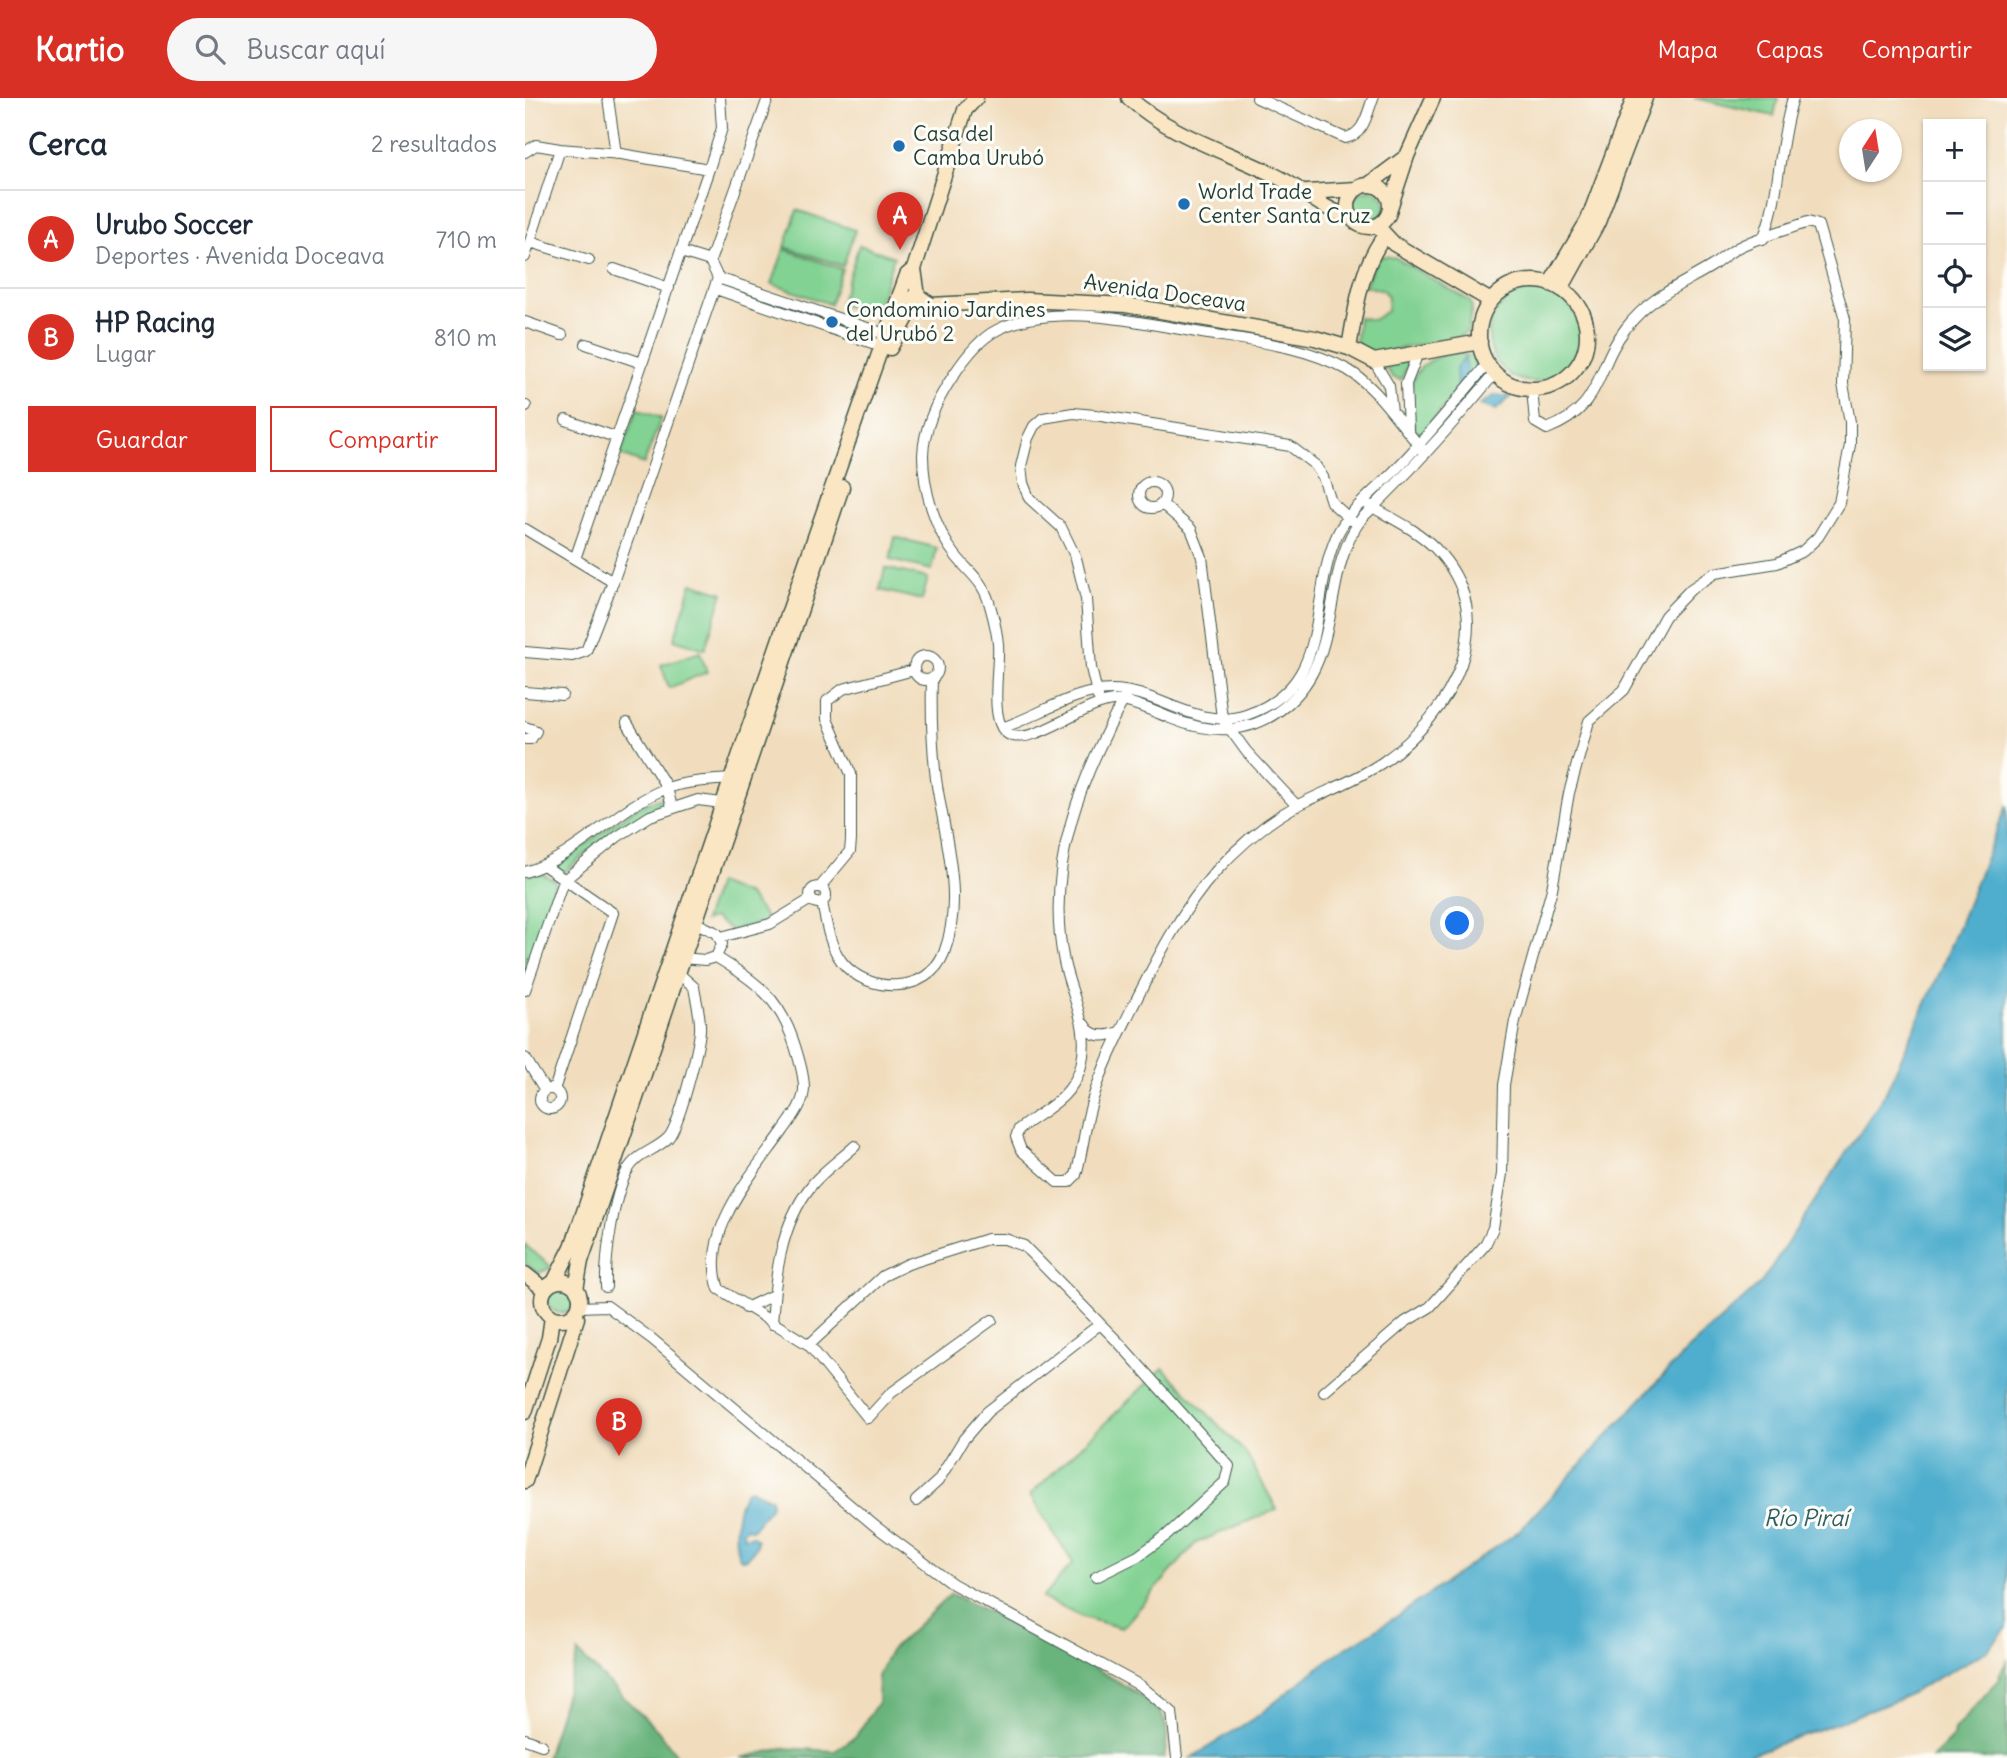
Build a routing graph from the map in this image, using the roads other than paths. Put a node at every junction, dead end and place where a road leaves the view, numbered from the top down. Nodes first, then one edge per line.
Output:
1 (608, 98) edge
2 (720, 98) edge
3 (768, 98) edge
4 (976, 98) edge
5 (1129, 98) edge
6 (1257, 98) edge
7 (1373, 98) edge
8 (1433, 98) edge
9 (1634, 98) edge
10 (1645, 98) edge
11 (1793, 98) edge
12 (965, 104) edge
13 (560, 149) junction
14 (525, 152) edge
15 (616, 153) junction
16 (1407, 156) junction
17 (709, 169) junction
18 (1363, 187) junction
19 (1307, 192) junction
20 (1390, 208) junction
21 (1351, 217) junction
22 (1381, 231) junction
23 (1763, 239) junction
24 (530, 242) junction
25 (681, 251) junction
26 (525, 257) edge
27 (589, 260) dead end
28 (710, 261) junction
29 (614, 269) dead end
30 (914, 269) junction
31 (718, 278) junction
32 (1556, 286) junction
33 (669, 288) junction
34 (716, 289) junction
35 (900, 294) junction
36 (1491, 301) junction
37 (931, 305) junction
38 (909, 312) junction
39 (525, 322) edge
40 (562, 335) dead end
41 (883, 340) junction
42 (1480, 342) junction
43 (586, 344) dead end
44 (1349, 348) junction
45 (1418, 353) junction
46 (1374, 361) junction
47 (642, 363) junction
48 (1491, 368) junction
49 (1406, 384) junction
50 (1389, 386) junction
51 (1532, 388) junction
52 (1392, 412) junction
53 (566, 420) dead end
54 (1408, 431) junction
55 (615, 437) junction
56 (1418, 444) junction
57 (1426, 453) junction
58 (1162, 504) dead end
59 (1369, 505) junction
60 (1353, 522) junction
61 (525, 529) edge
62 (575, 559) junction
63 (613, 582) junction
64 (525, 652) edge
65 (914, 670) junction
66 (932, 678) junction
67 (525, 692) edge
68 (562, 695) dead end
69 (1125, 696) junction
70 (1098, 697) junction
71 (1221, 718) junction
72 (627, 723) dead end
73 (525, 727) edge
74 (1002, 728) junction
75 (1230, 730) junction
76 (525, 739) edge
77 (730, 779) junction
78 (667, 788) junction
79 (727, 805) junction
80 (1297, 806) junction
81 (672, 807) junction
82 (545, 866) junction
83 (525, 872) edge
84 (563, 881) junction
85 (816, 900) junction
86 (694, 922) junction
87 (721, 937) junction
88 (716, 957) junction
89 (679, 965) junction
90 (525, 990) edge
91 (1084, 1024) junction
92 (1121, 1031) junction
93 (525, 1058) edge
94 (855, 1146) dead end
95 (525, 1274) edge
96 (549, 1286) junction
97 (606, 1287) dead end
98 (576, 1289) junction
99 (772, 1296) junction
100 (746, 1308) junction
101 (577, 1310) junction
102 (552, 1317) junction
103 (992, 1321) dead end
104 (772, 1324) junction
105 (1100, 1324) junction
106 (809, 1345) junction
107 (539, 1369) junction
108 (559, 1375) junction
109 (1324, 1391) dead end
110 (525, 1412) edge
111 (530, 1449) edge
112 (525, 1480) edge
113 (916, 1501) dead end
114 (1096, 1577) dead end
115 (525, 1739) edge
116 (541, 1745) dead end
117 (1177, 1758) edge

1 - 15 street
2 - 17 street
3 - 28 street
4 - 12 main road
5 - 19 main road
6 - 7 street
8 - 16 main road
9 - 32 main road
10 - 32 main road
11 - 23 street
12 - 30 main road
13 - 14 street
13 - 15 street
13 - 24 street
15 - 17 street
16 - 18 main road
16 - 20 main road
17 - 25 street
18 - 19 main road
18 - 20 main road
18 - 21 main road
19 - 21 main road
20 - 22 main road
21 - 22 main road
22 - 36 main road
22 - 44 main road
23 - 51 street
23 - 109 street
24 - 26 street
24 - 27 street
25 - 28 street
25 - 33 street
28 - 31 street
29 - 33 street
30 - 35 main road
30 - 37 main road
31 - 34 street
31 - 41 street
32 - 36 main road
32 - 51 main road
33 - 47 street
34 - 41 street
34 - 63 street
35 - 38 main road
35 - 41 main road
36 - 42 main road
37 - 38 main road, Avenida Doceava
37 - 44 main road, Avenida Doceava
38 - 79 main road
39 - 40 street
41 - 77 main road
42 - 45 main road
42 - 48 main road
43 - 47 street
44 - 46 main road, Avenida Doceava
45 - 46 main road
45 - 49 street
46 - 50 street
47 - 55 street
48 - 51 main road
48 - 56 street
48 - 57 street
49 - 50 street
49 - 54 street
50 - 52 street
52 - 54 street
52 - 74 street
53 - 55 street
54 - 56 street
55 - 62 street
56 - 57 street
56 - 59 street
57 - 59 street
58 - 71 street
59 - 60 street
59 - 80 street
60 - 70 street
60 - 71 street
60 - 75 street
61 - 62 street
62 - 63 street
63 - 64 street
65 - 66 street
65 - 66 street
65 - 85 street
66 - 85 street
67 - 68 street
69 - 70 street
69 - 71 street
69 - 75 street
69 - 91 street
70 - 74 street
70 - 74 street
71 - 75 street
72 - 78 street
73 - 76 street
75 - 80 street
77 - 78 street
77 - 79 main road
78 - 81 street
78 - 82 street
79 - 81 street
79 - 86 main road
79 - 96 main road
80 - 92 street
81 - 84 street
82 - 83 street
82 - 84 street
84 - 90 street
84 - 93 street
85 - 87 street
86 - 87 street
86 - 89 main road
87 - 88 street
88 - 89 street
88 - 100 street
89 - 97 street
89 - 98 main road
91 - 92 street
91 - 92 street
94 - 99 street
95 - 96 main road
96 - 98 main road
96 - 102 main road
98 - 101 main road
99 - 100 street
99 - 104 street
100 - 104 street
101 - 102 main road
101 - 108 main road
101 - 117 street
102 - 107 main road
103 - 106 street
104 - 106 street
105 - 106 street
105 - 113 street
105 - 114 street
107 - 108 main road
107 - 110 main road
108 - 111 main road
111 - 112 main road
115 - 116 street

